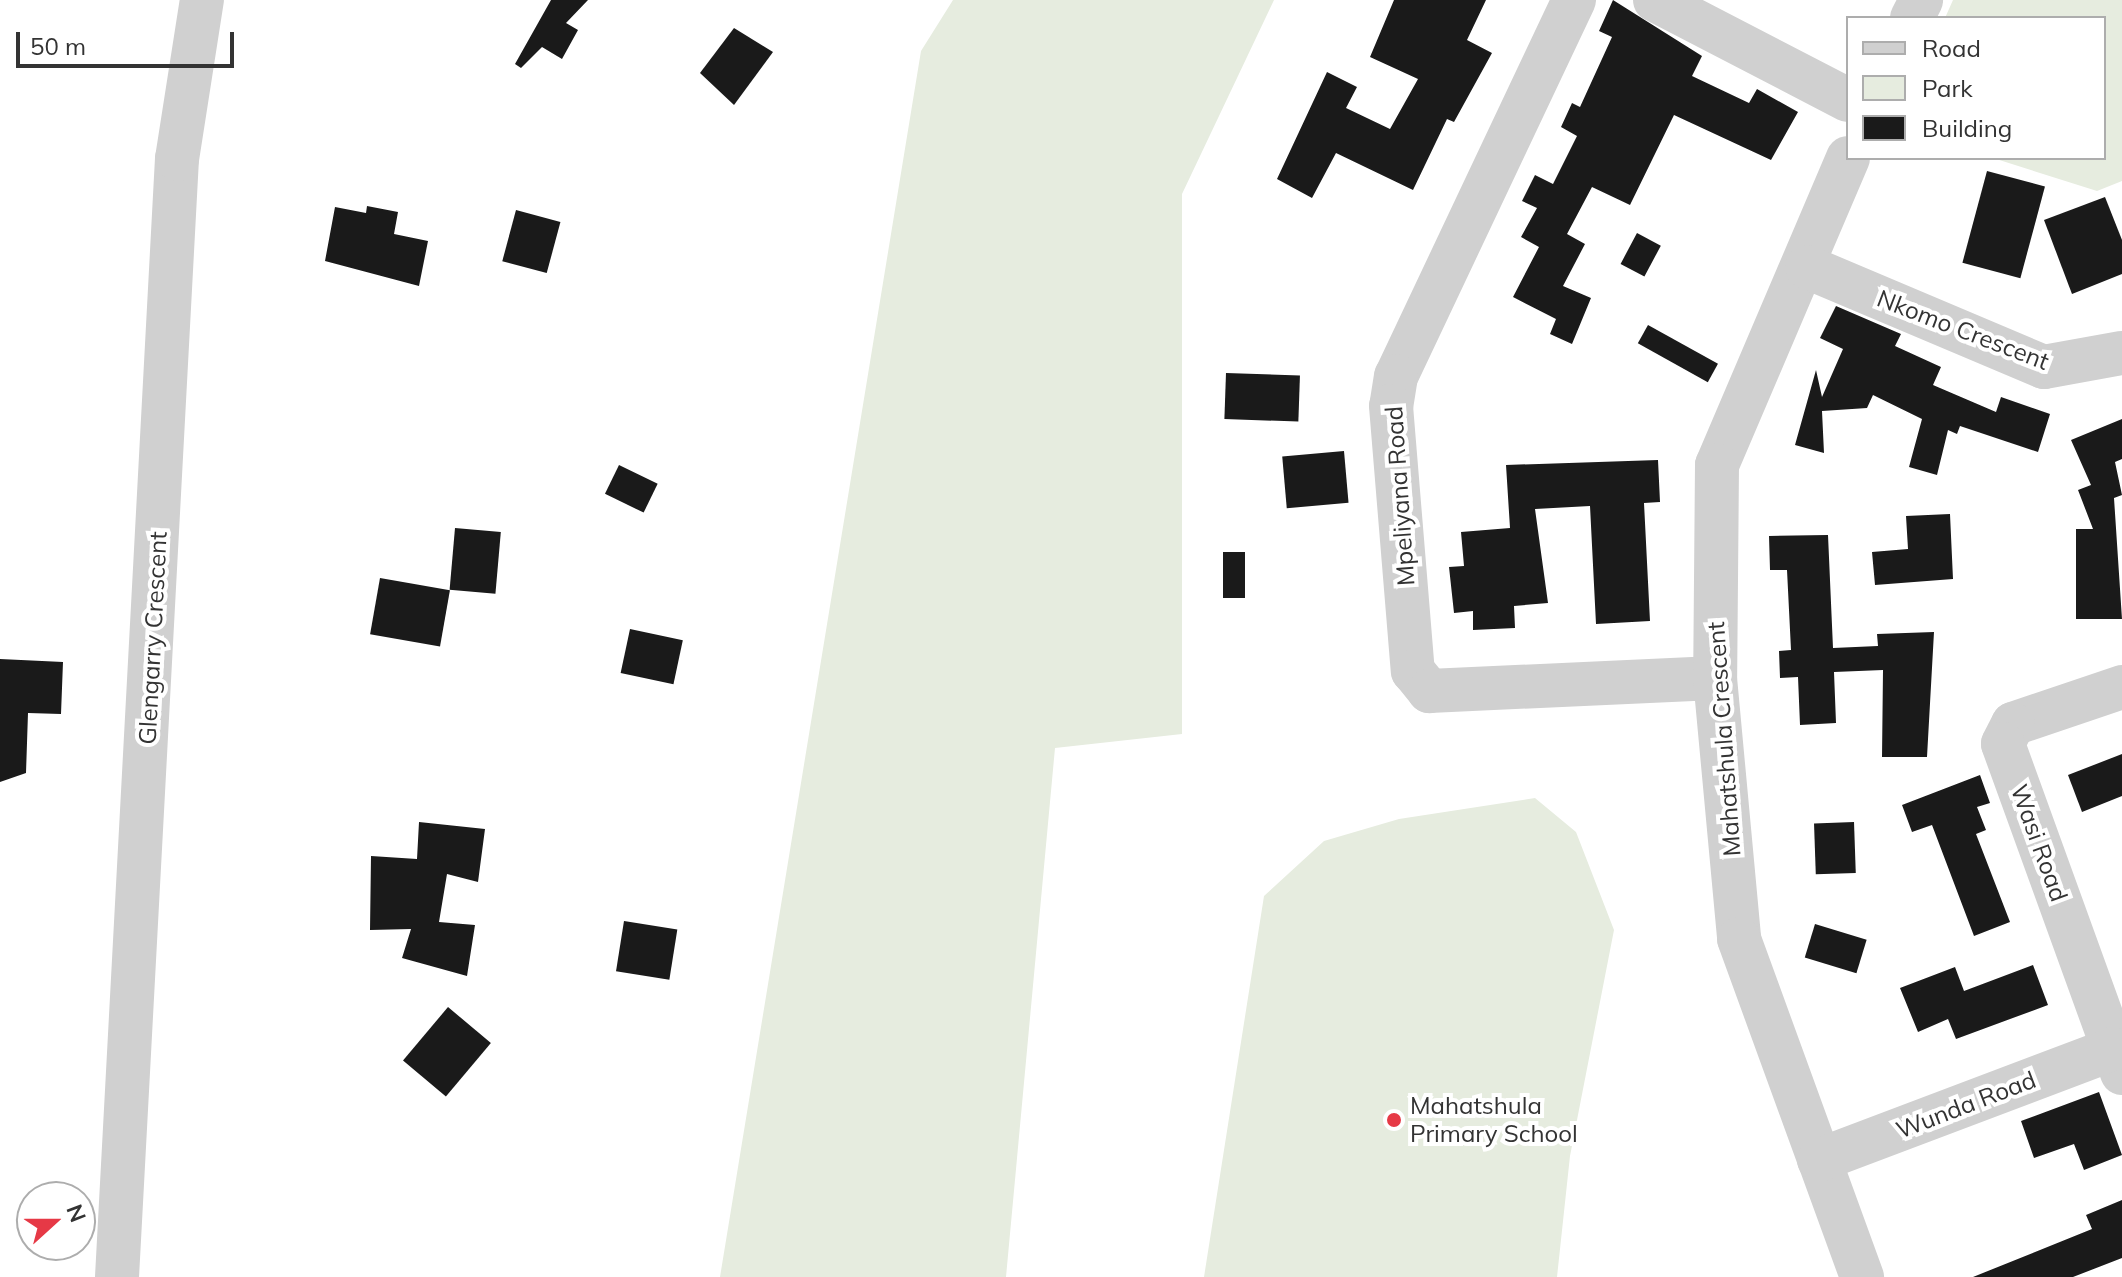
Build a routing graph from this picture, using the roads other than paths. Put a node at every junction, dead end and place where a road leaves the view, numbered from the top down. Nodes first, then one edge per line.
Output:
1 (202, 0) edge
2 (1574, 0) edge
3 (1655, 0) edge
4 (1846, 99) edge
5 (1847, 160) edge
6 (1807, 267) junction
7 (2122, 353) edge
8 (1715, 678) junction
9 (2122, 687) edge
10 (2118, 1061) edge
11 (1819, 1160) junction
12 (117, 1277) edge
13 (1862, 1277) edge

1 - 12 street, Glengarry Crescent
2 - 8 street, Mpeliyana Road
3 - 4 street
5 - 6 street, Mahatshula Crescent
6 - 7 street, Nkomo Crescent
6 - 8 street, Mahatshula Crescent
8 - 11 street, Mahatshula Crescent
9 - 10 street, Wasi Road
10 - 11 street, Wunda Road
11 - 13 street, Mahatshula Crescent

